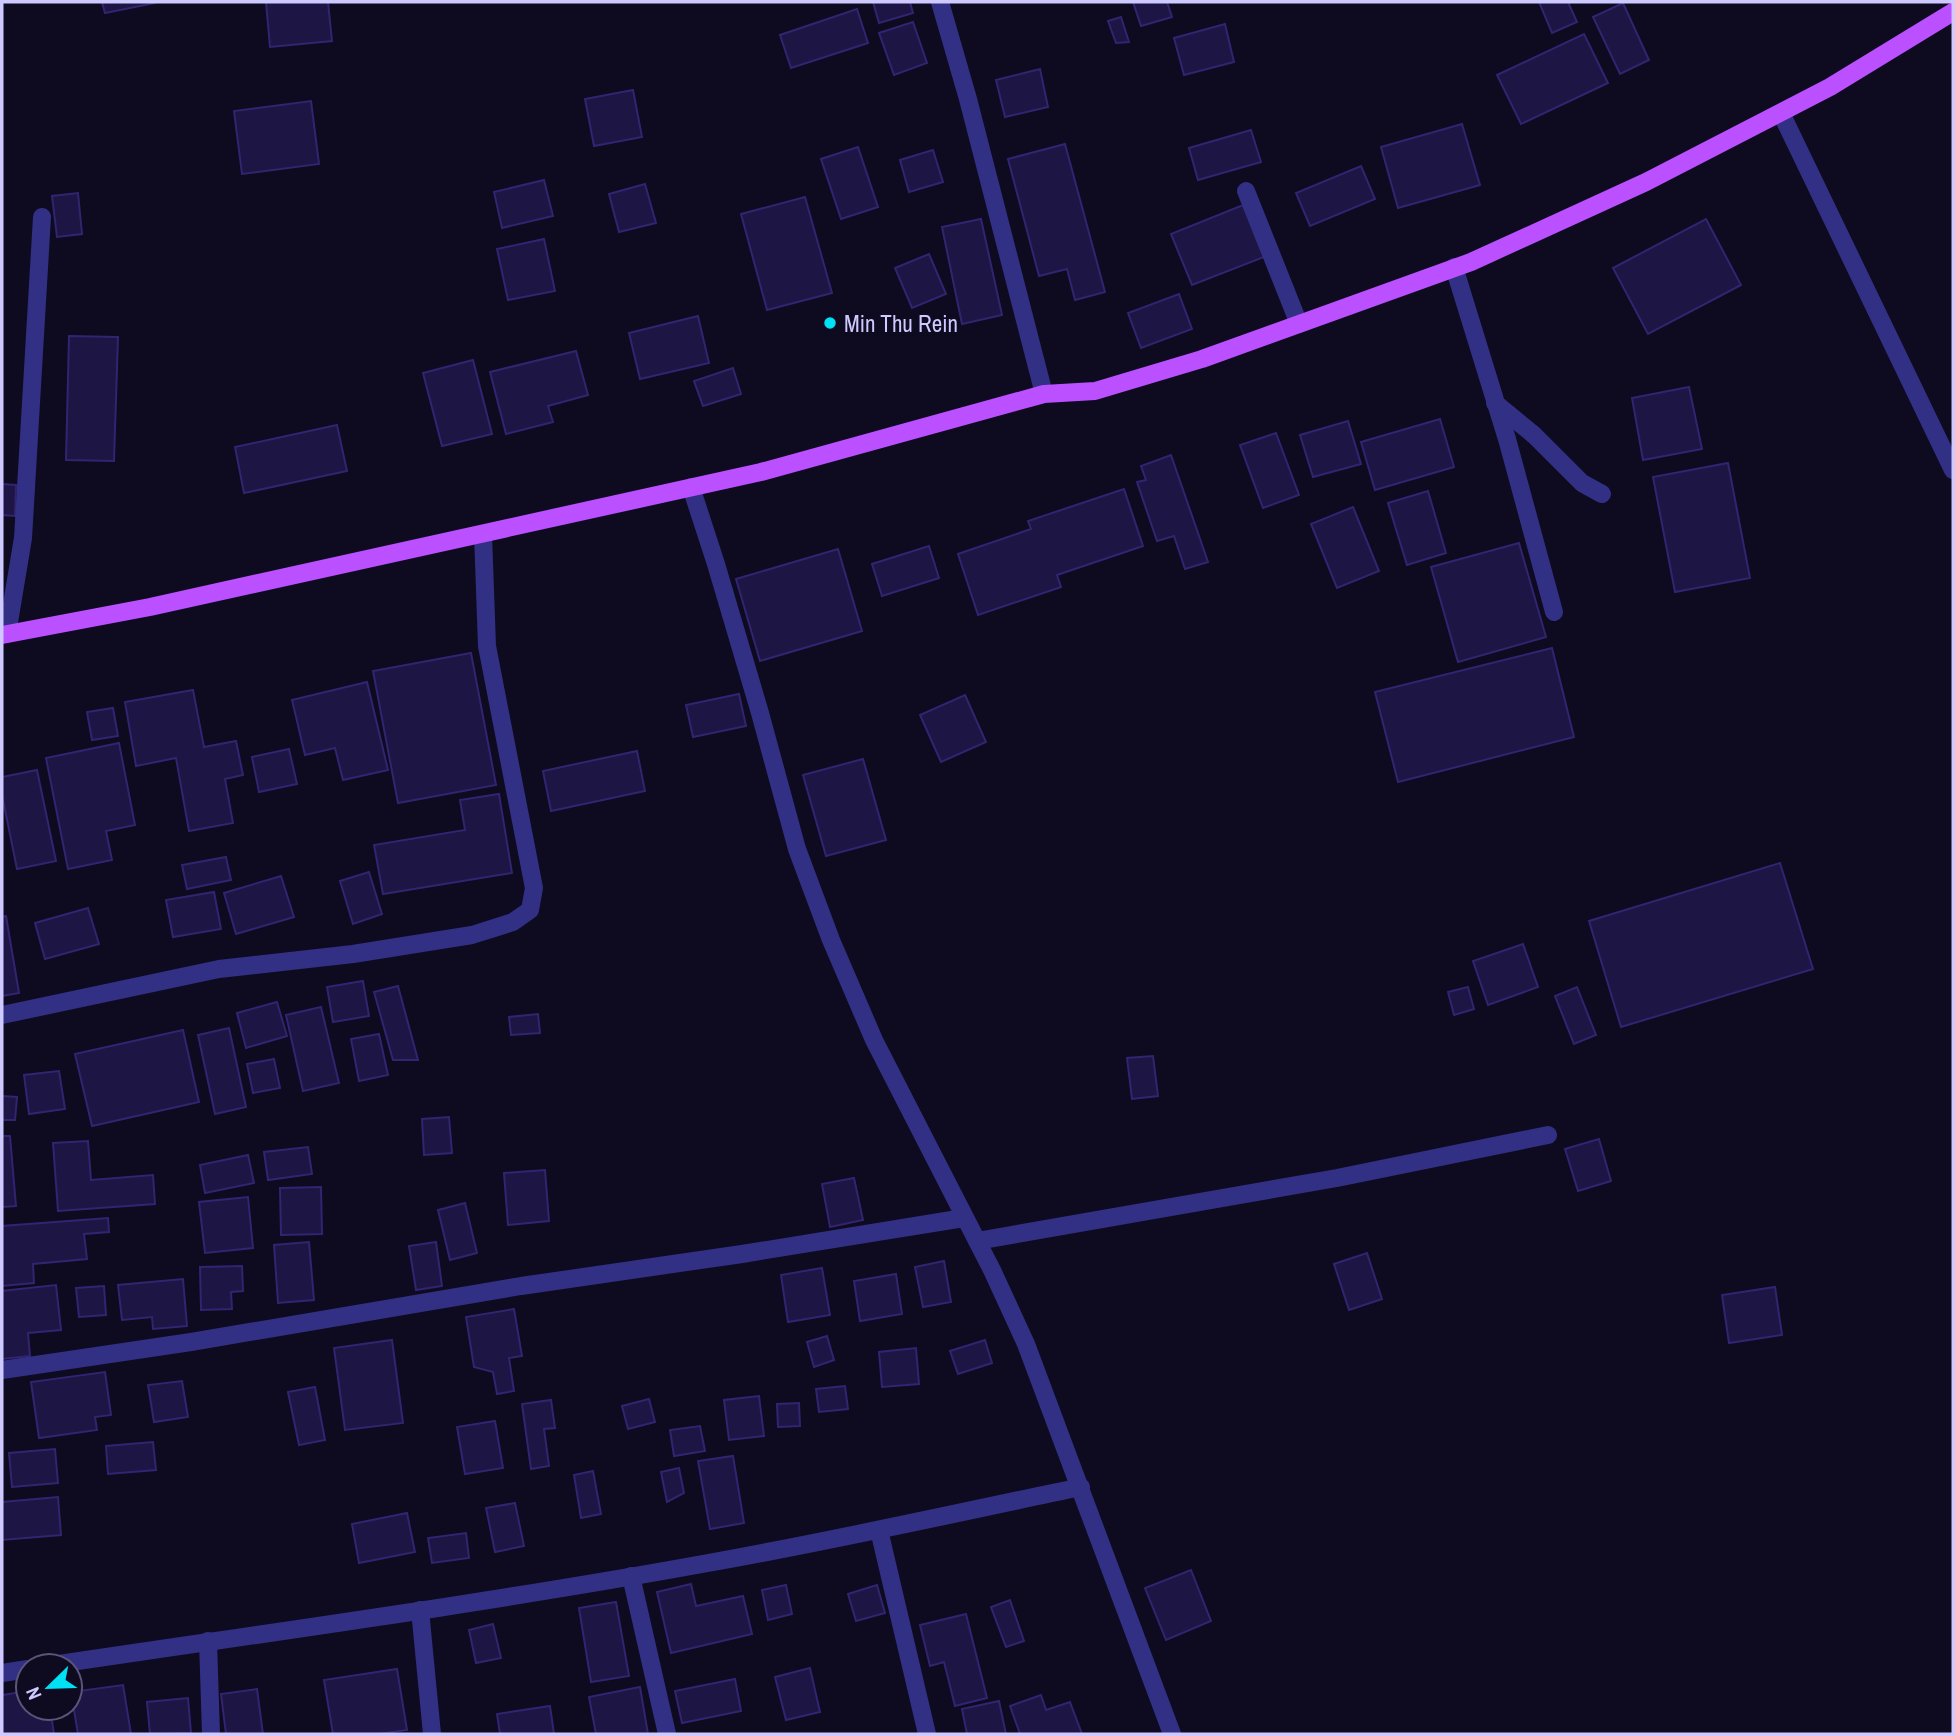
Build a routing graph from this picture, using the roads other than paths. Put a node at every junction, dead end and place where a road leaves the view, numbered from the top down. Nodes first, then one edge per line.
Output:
1 (940, 2) edge
2 (1953, 12) edge
3 (1781, 113) junction
4 (1246, 191) dead end
5 (42, 217) dead end
6 (1454, 267) junction
7 (1299, 324) junction
8 (1044, 394) junction
9 (1495, 404) junction
10 (1953, 470) edge
11 (691, 487) junction
12 (1602, 494) dead end
13 (483, 534) junction
14 (1555, 612) dead end
15 (4, 634) edge
16 (2, 1016) edge
17 (1548, 1135) dead end
18 (964, 1218) junction
19 (977, 1241) junction
20 (2, 1370) edge
21 (1080, 1487) junction
22 (879, 1530) junction
23 (631, 1576) junction
24 (420, 1610) junction
25 (208, 1642) junction
26 (84, 1660) edge
27 (211, 1734) edge
28 (432, 1734) edge
29 (667, 1734) edge
30 (927, 1734) edge
31 (1172, 1734) edge

1 - 8 street
2 - 3 main road
3 - 6 main road
3 - 10 street
4 - 7 street
5 - 15 street
6 - 7 main road
6 - 9 street
7 - 8 main road
8 - 11 main road
9 - 12 street
9 - 14 street
11 - 13 main road
11 - 18 street
13 - 15 main road
13 - 16 street
17 - 19 street
18 - 19 street
18 - 20 street
19 - 21 street
21 - 22 street
21 - 31 street
22 - 23 street
22 - 30 street
23 - 24 street
23 - 29 street
24 - 25 street
24 - 28 street
25 - 26 street
25 - 27 street

